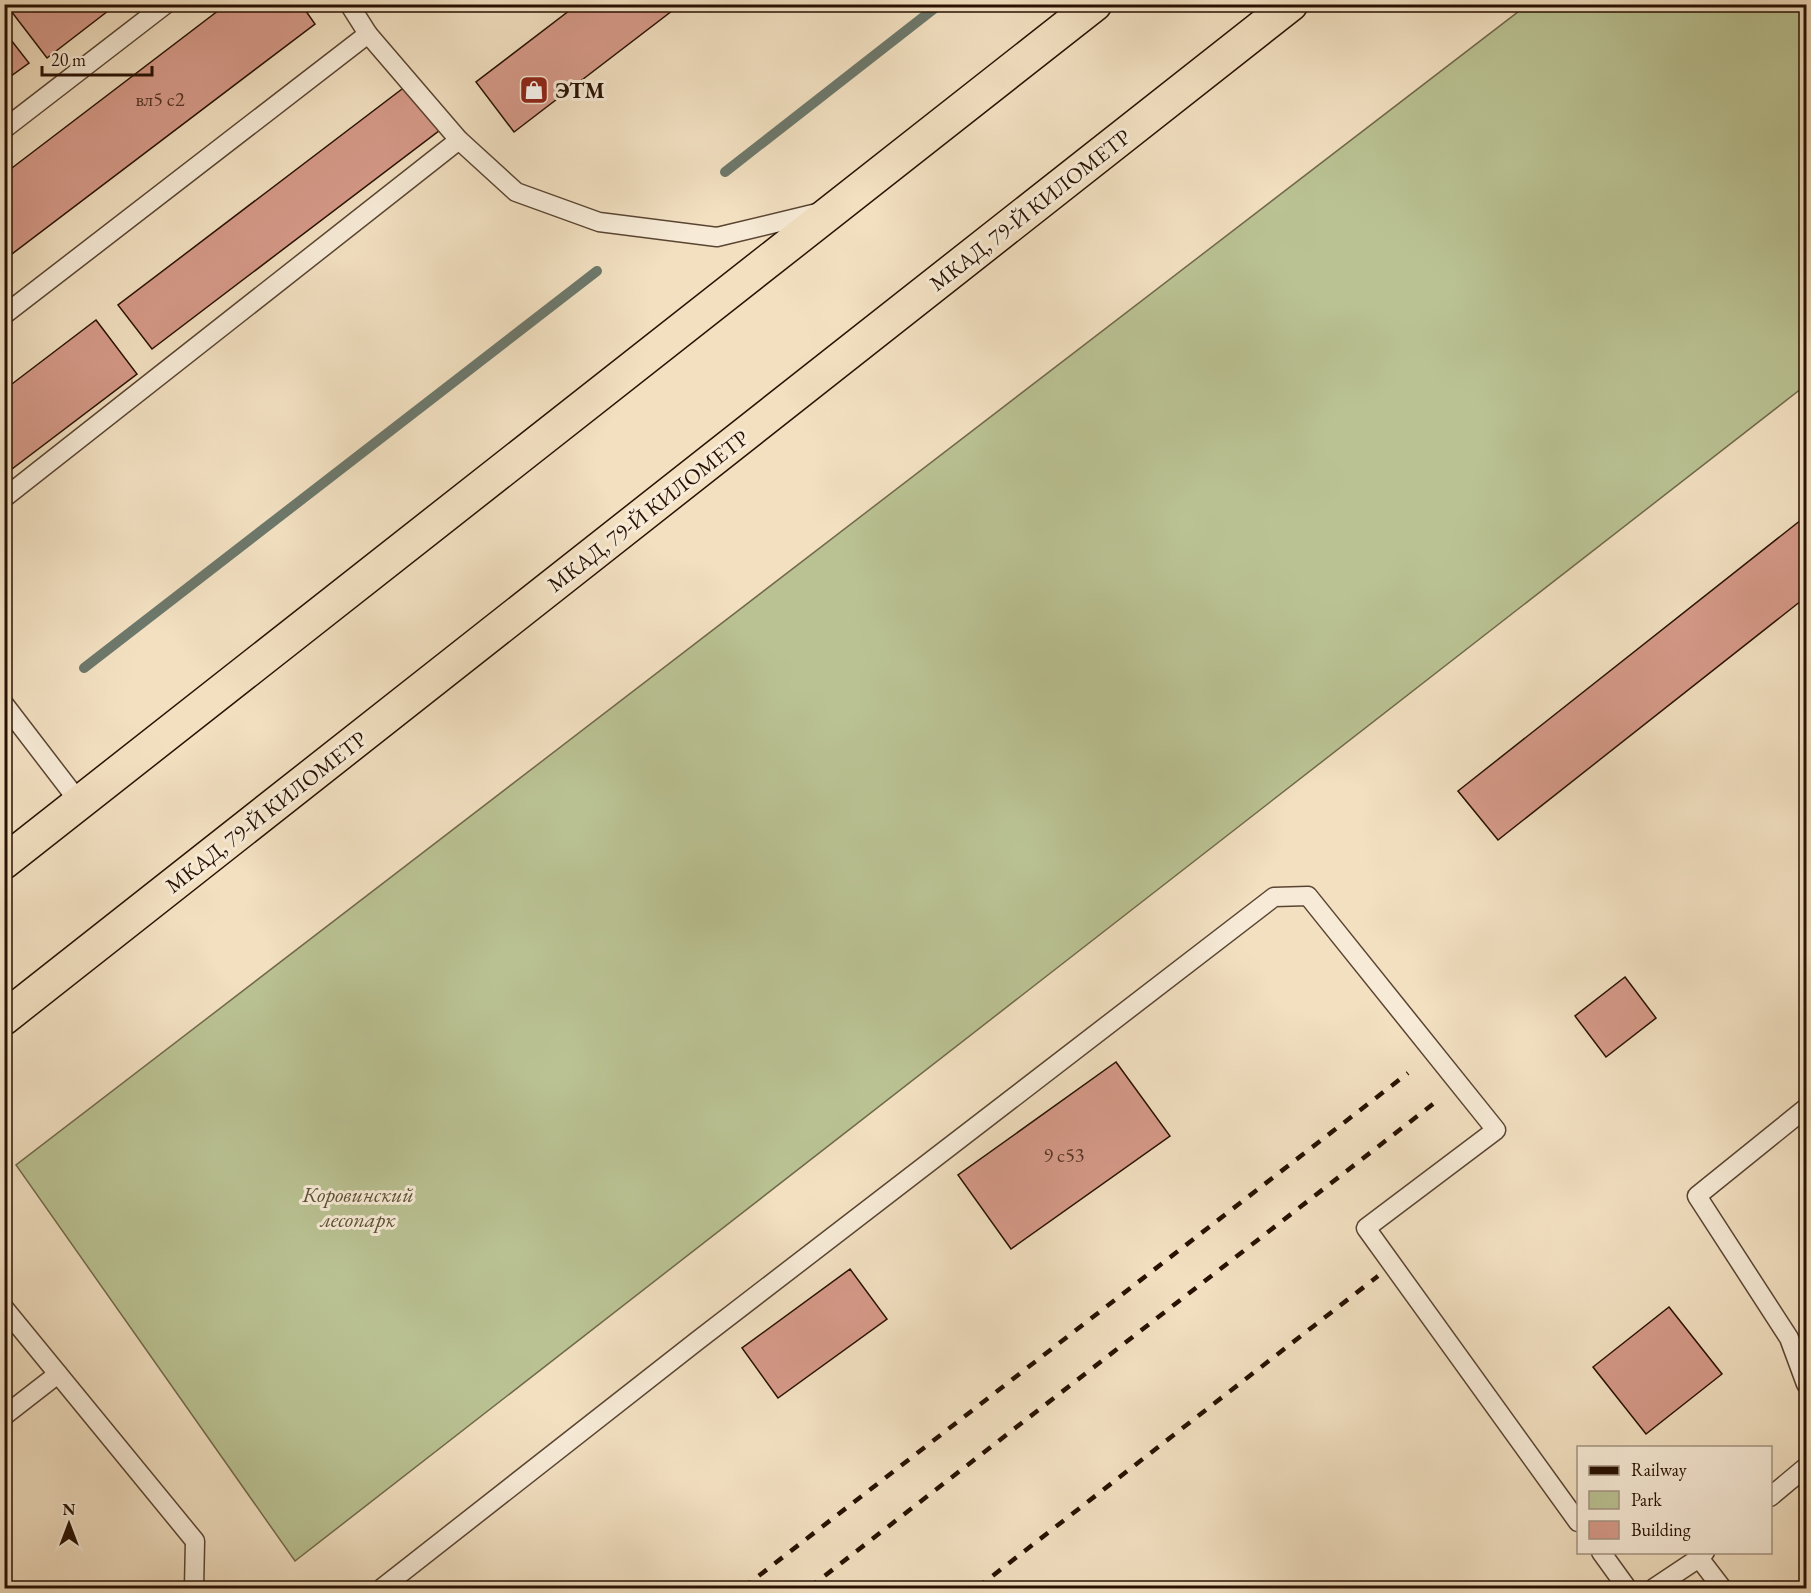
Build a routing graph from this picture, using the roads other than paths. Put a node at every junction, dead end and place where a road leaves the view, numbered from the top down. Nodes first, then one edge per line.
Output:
1 (166, 4) edge
2 (349, 4) edge
3 (1095, 4) edge
4 (1291, 4) edge
5 (368, 34) junction
6 (4, 129) edge
7 (459, 140) junction
8 (834, 209) junction
9 (4, 315) edge
10 (4, 498) edge
11 (4, 704) edge
12 (80, 803) junction
13 (4, 862) edge
14 (4, 1018) edge
15 (1806, 1108) edge
16 (4, 1308) edge
17 (58, 1374) junction
18 (1806, 1384) edge
19 (4, 1416) edge
20 (1806, 1467) edge
21 (1772, 1495) edge
22 (1577, 1521) edge
23 (1602, 1554) edge
24 (1702, 1555) edge
25 (195, 1588) edge
26 (382, 1588) edge
27 (1627, 1588) edge
28 (1654, 1588) edge
29 (1722, 1588) edge

1 - 6 lane
2 - 5 lane
3 - 8 highway
4 - 14 highway, МКАД, 79-Й КИЛОМЕТР
5 - 7 lane
5 - 9 lane
7 - 8 lane
7 - 10 lane
8 - 12 highway
11 - 12 lane
12 - 13 highway
15 - 18 lane
16 - 17 lane
17 - 19 lane
17 - 25 lane
20 - 21 lane
22 - 26 lane
23 - 27 lane
24 - 28 lane
24 - 29 lane

